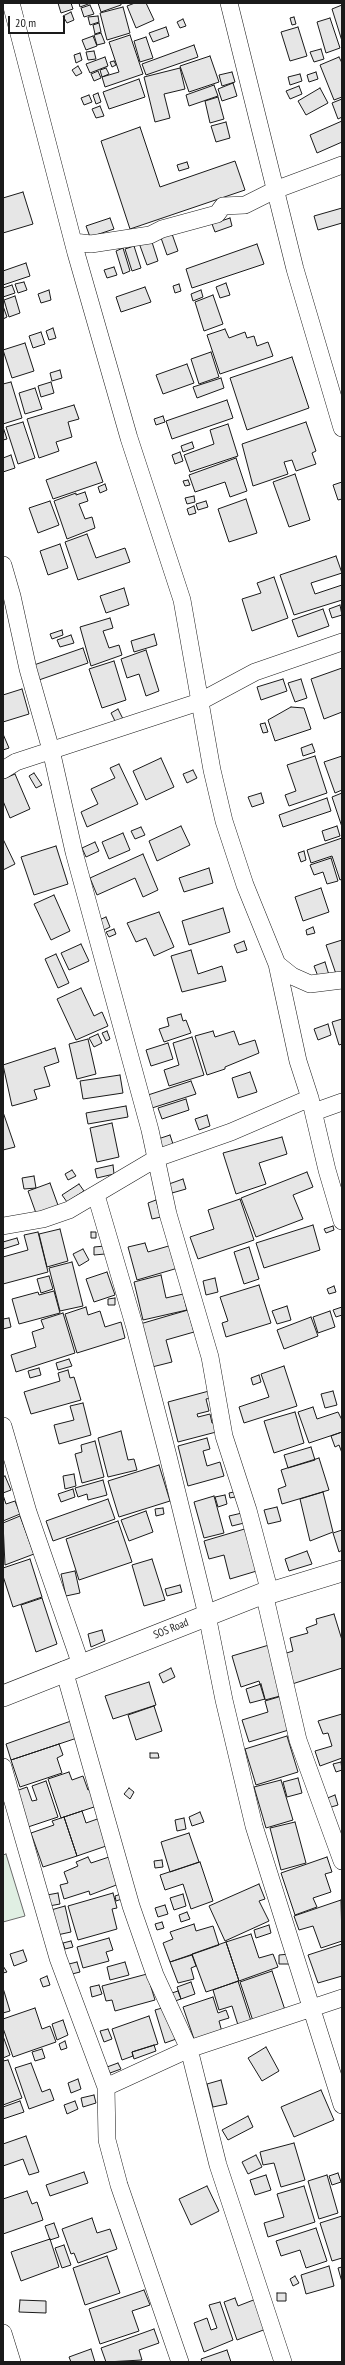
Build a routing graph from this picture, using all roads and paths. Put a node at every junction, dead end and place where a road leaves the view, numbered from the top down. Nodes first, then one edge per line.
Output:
1 (10, 3) edge
2 (229, 3) edge
3 (342, 165) edge
4 (275, 190) junction
5 (74, 242) junction
6 (342, 428) edge
7 (3, 565) edge
8 (342, 642) edge
9 (199, 702) junction
10 (51, 750) junction
11 (3, 770) edge
12 (277, 964) junction
13 (342, 980) edge
14 (342, 1102) edge
15 (312, 1105) junction
16 (157, 1158) junction
17 (96, 1195) junction
18 (342, 1221) edge
19 (3, 1226) edge
20 (3, 1426) edge
21 (342, 1571) edge
22 (267, 1593) junction
23 (207, 1615) junction
24 (73, 1668) junction
25 (3, 1696) edge
26 (3, 1767) edge
27 (342, 1861) edge
28 (342, 1998) edge
29 (310, 2008) junction
30 (189, 2049) junction
31 (106, 2087) junction
32 (342, 2105) edge
33 (3, 2332) edge
34 (12, 2362) edge
35 (180, 2362) edge
36 (283, 2362) edge

1 - 5 street
2 - 4 street
3 - 4 street
4 - 5 street
4 - 6 street
5 - 9 street
7 - 10 street
8 - 9 street
9 - 10 street
9 - 12 street
10 - 11 street
10 - 16 street
12 - 13 street
12 - 15 street
14 - 15 street
15 - 16 street
15 - 18 street
16 - 17 street
16 - 22 street
17 - 19 street
17 - 23 street
20 - 24 street
21 - 22 street, SOS Road
22 - 23 street, SOS Road
22 - 27 street
23 - 24 street, SOS Road
23 - 29 street
24 - 25 street, SOS Road
24 - 30 street
26 - 31 street
28 - 29 street
29 - 30 street
29 - 32 street
30 - 31 street
30 - 36 street
31 - 35 street
33 - 34 street

